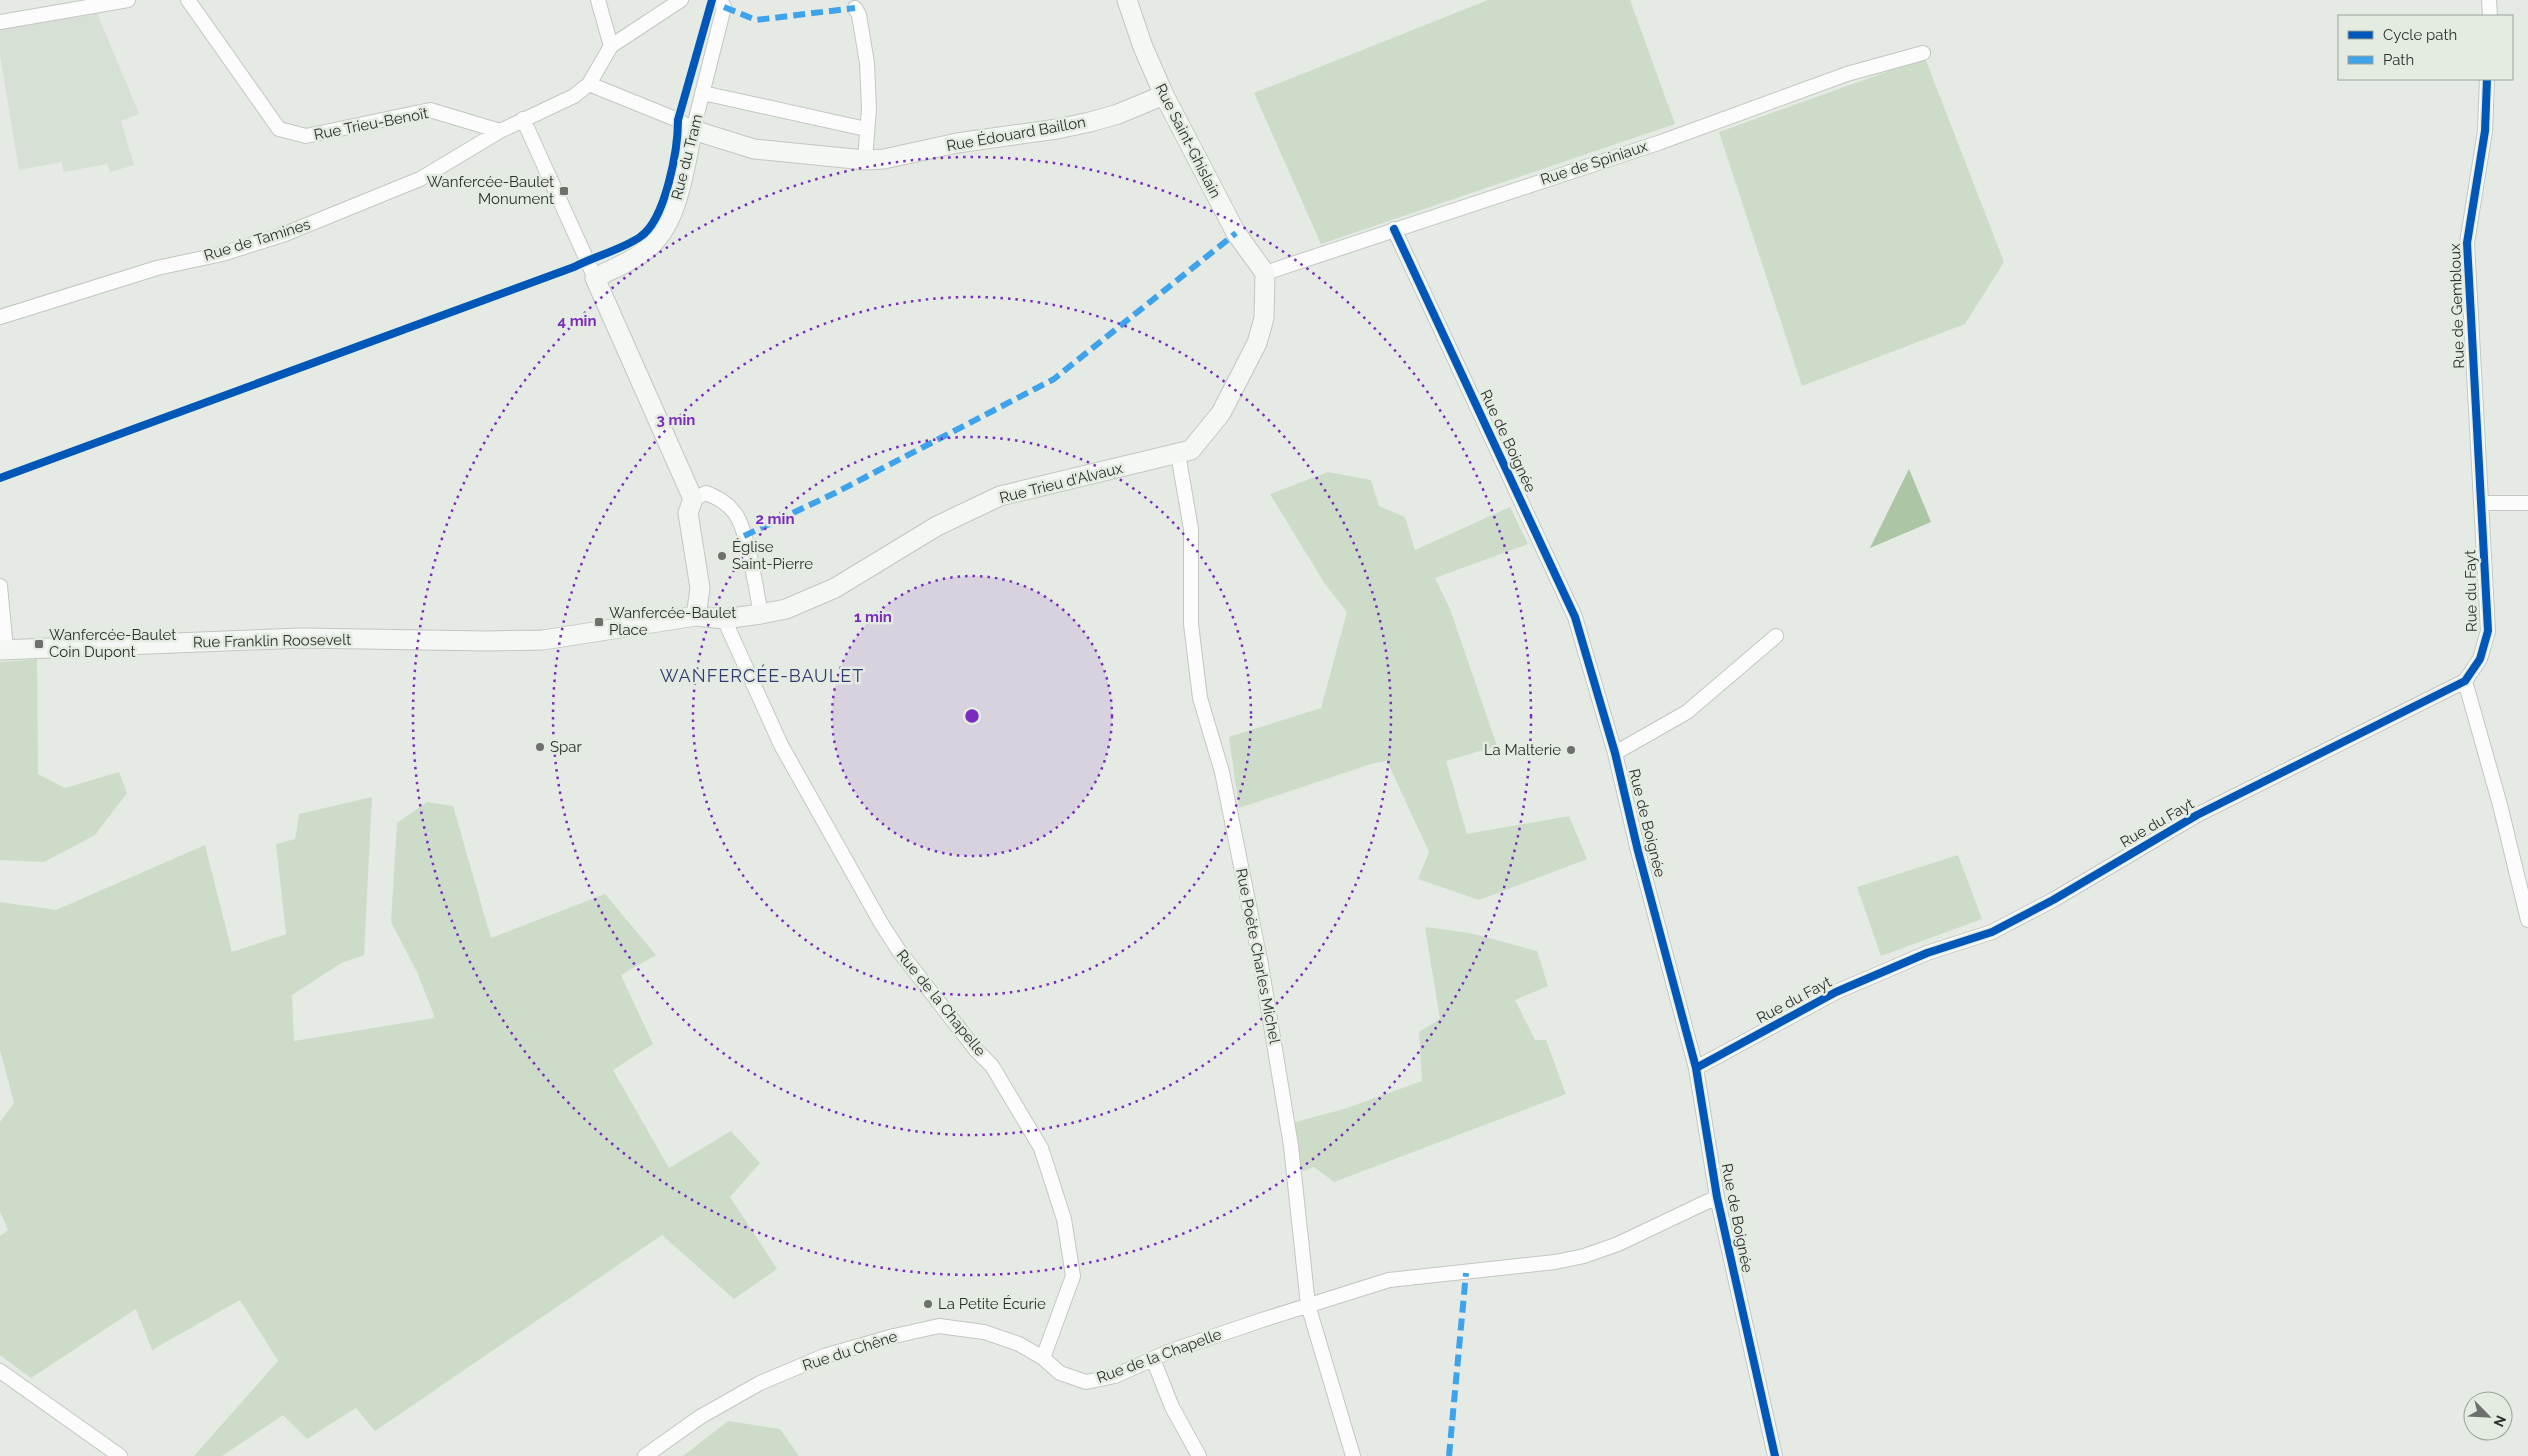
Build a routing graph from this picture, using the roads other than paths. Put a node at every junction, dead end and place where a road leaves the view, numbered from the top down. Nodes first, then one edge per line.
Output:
1 (128, 0) edge
2 (188, 0) edge
3 (598, 0) edge
4 (681, 0) edge
5 (720, 0) edge
6 (1127, 0) edge
7 (2489, 0) edge
8 (855, 8) dead end
9 (2490, 15) edge
10 (0, 22) edge
11 (611, 46) junction
12 (1923, 53) dead end
13 (2487, 80) edge
14 (589, 84) junction
15 (703, 93) junction
16 (1164, 95) junction
17 (523, 119) junction
18 (866, 128) junction
19 (693, 130) junction
20 (500, 131) junction
21 (865, 160) junction
22 (1394, 229) junction
23 (1265, 273) junction
24 (595, 278) junction
25 (0, 317) edge
26 (1178, 454) junction
27 (693, 499) junction
28 (2481, 503) junction
29 (2528, 503) edge
30 (0, 586) edge
31 (761, 614) junction
32 (696, 616) junction
33 (724, 619) junction
34 (1776, 636) dead end
35 (3, 650) edge
36 (2465, 681) junction
37 (1615, 753) junction
38 (2528, 920) edge
39 (1696, 1068) junction
40 (1717, 1197) junction
41 (1308, 1305) junction
42 (1042, 1358) junction
43 (1153, 1359) junction
44 (0, 1371) edge
45 (120, 1456) edge
46 (646, 1456) edge
47 (1199, 1456) edge
48 (1353, 1456) edge
49 (1775, 1456) edge

1 - 10 street
2 - 20 street, Rue Trieu-Benoît
3 - 11 street
4 - 11 street
5 - 15 street, Rue du Tram
6 - 16 main road, Rue Saint-Ghislain
7 - 9 street
8 - 18 street
11 - 14 street
12 - 22 street, Rue de Spiniaux
13 - 28 street, Rue de Gembloux
14 - 17 street, Rue de Tamines
14 - 19 street, Rue Édouard Baillon
15 - 18 street
15 - 19 street, Rue du Tram
16 - 21 main road, Rue Édouard Baillon
16 - 23 main road, Rue Saint-Ghislain
17 - 20 street, Rue de Tamines
17 - 24 street
18 - 21 street
19 - 21 main road, Rue Édouard Baillon
19 - 24 main road, Rue du Tram
20 - 25 street, Rue de Tamines
22 - 23 street, Rue de Spiniaux
22 - 37 street, Rue de Boignée
23 - 26 main road, Rue Trieu d'Alvaux
24 - 27 main road
26 - 31 main road, Rue Trieu d'Alvaux
26 - 41 street, Rue Poète Charles Michel
27 - 31 street
27 - 32 main road
28 - 29 street
28 - 36 street, Rue du Fayt
30 - 35 street
31 - 33 main road, Rue Trieu d'Alvaux
32 - 33 main road, Rue Trieu d'Alvaux
32 - 35 main road, Rue Franklin Roosevelt
33 - 42 street, Rue de la Chapelle
34 - 37 street, Rue de Boignée
36 - 38 street
36 - 39 street, Rue du Fayt
37 - 39 street, Rue de Boignée
39 - 40 street, Rue de Boignée
40 - 41 street, Rue de la Chapelle
40 - 49 street, Rue de Boignée
41 - 43 street, Rue de la Chapelle
41 - 48 street, Rue Poète Charles Michel
42 - 43 street, Rue de la Chapelle
42 - 46 street, Rue du Chêne
43 - 47 street
44 - 45 street

